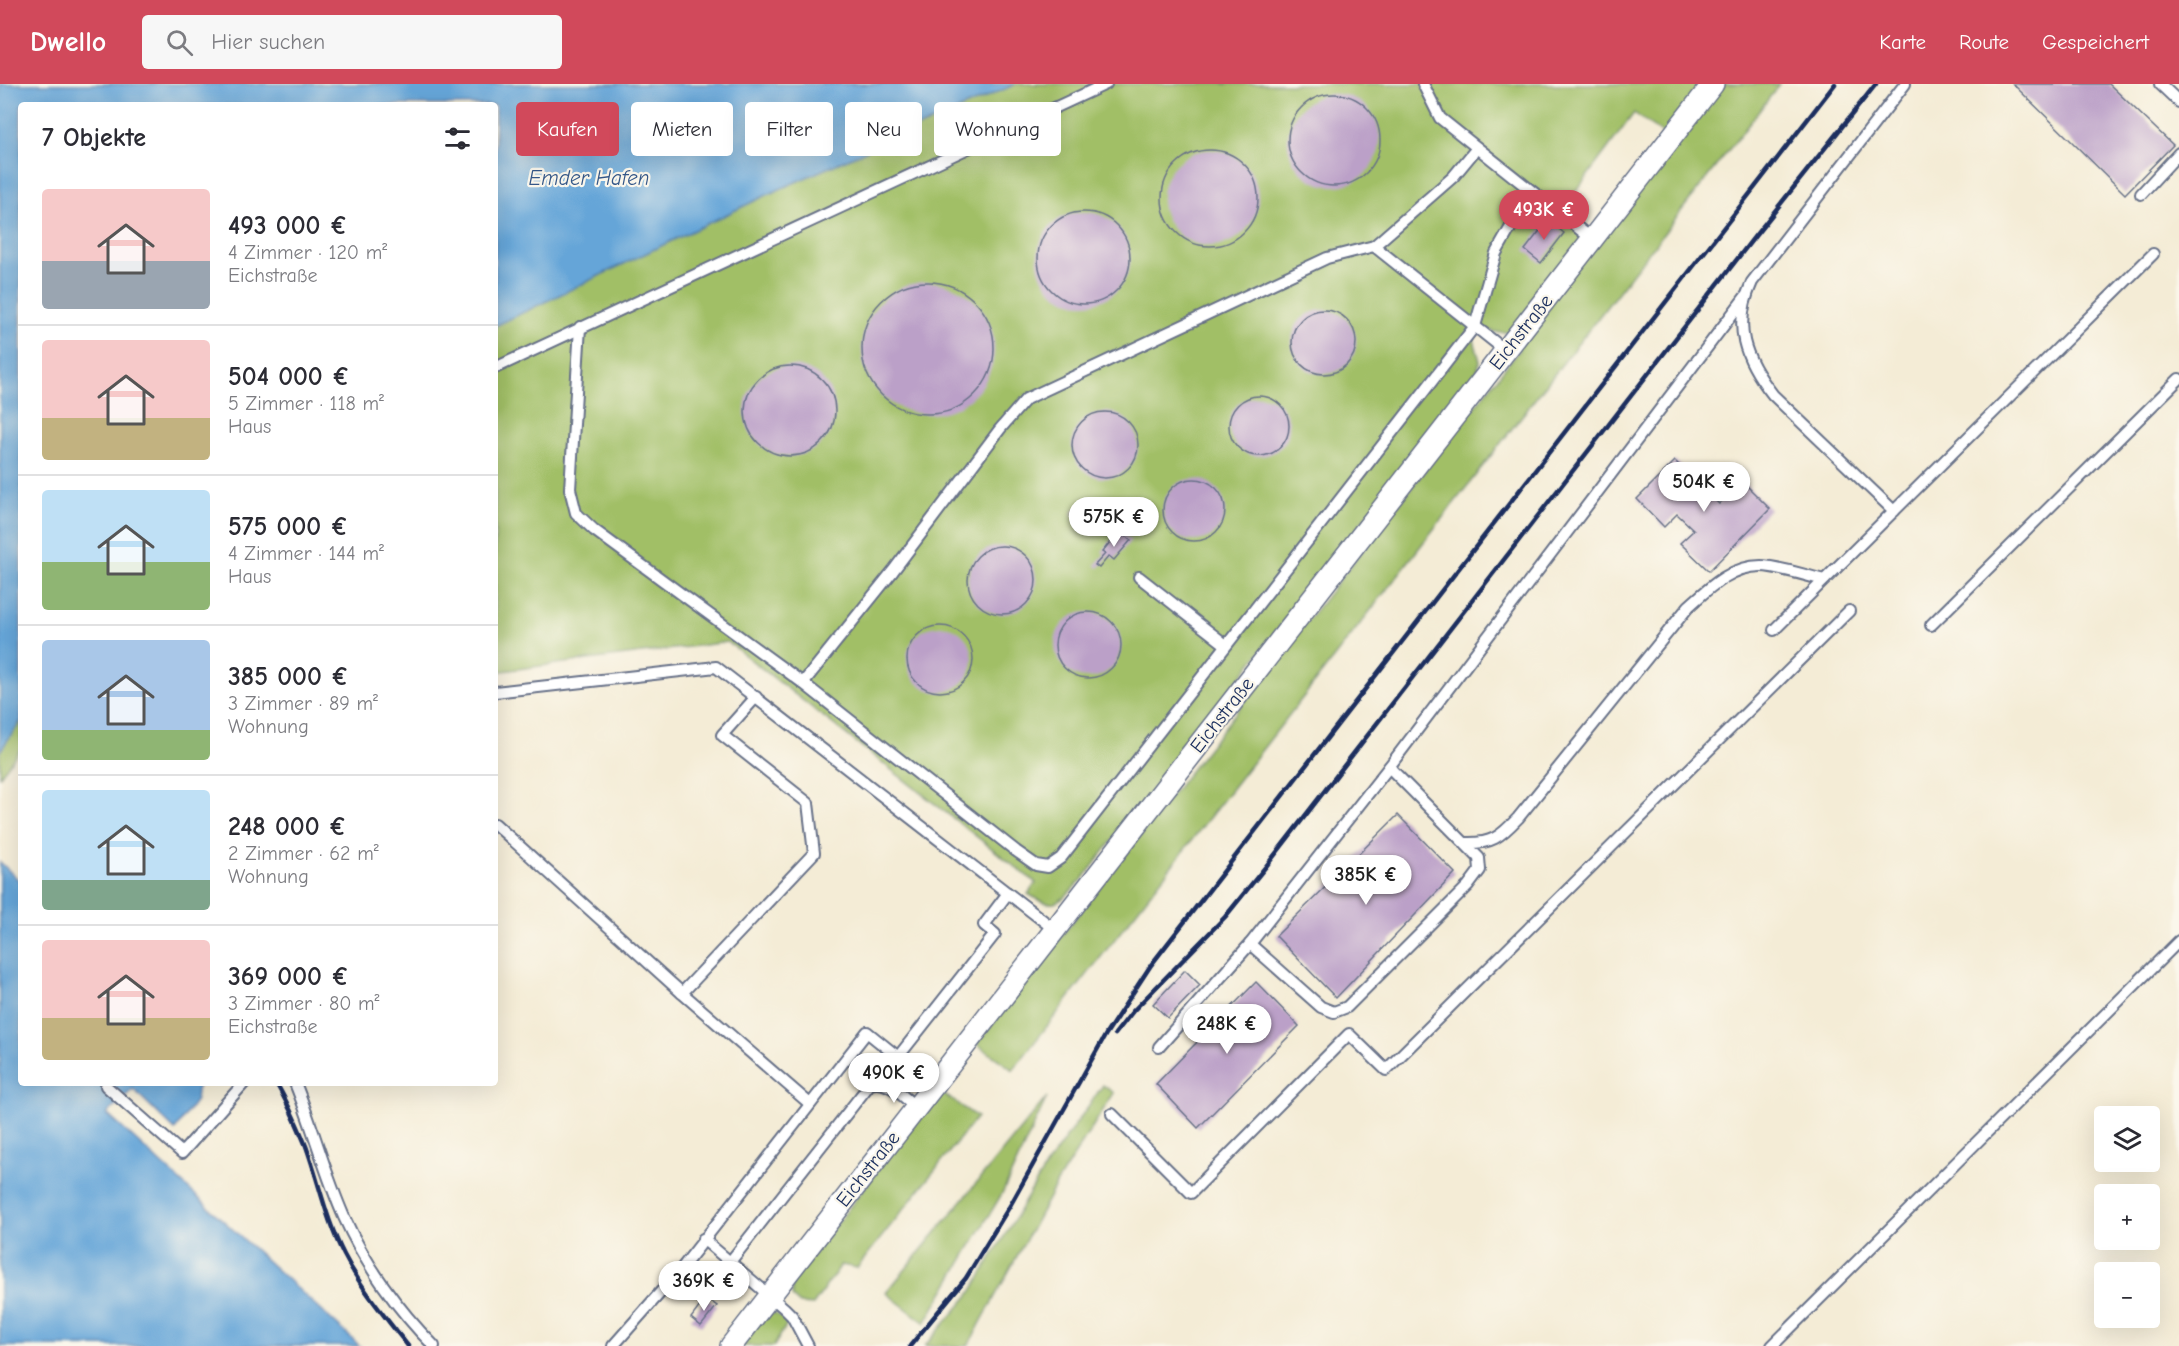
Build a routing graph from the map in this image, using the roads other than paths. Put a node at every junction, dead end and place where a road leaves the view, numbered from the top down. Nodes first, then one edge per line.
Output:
1 (1106, 84) edge
2 (1423, 84) edge
3 (1713, 84) edge
4 (1905, 84) edge
5 (2160, 84) edge
6 (2179, 102) edge
7 (1477, 148) junction
8 (2179, 153) edge
9 (2142, 194) dead end
10 (1536, 195) junction
11 (1592, 239) junction
12 (1374, 246) junction
13 (2153, 254) dead end
14 (1746, 296) junction
15 (1475, 326) junction
16 (580, 327) junction
17 (1506, 351) junction
18 (498, 367) edge
19 (2179, 380) edge
20 (1894, 511) junction
21 (1139, 577) dead end
22 (1824, 580) junction
23 (1849, 611) dead end
24 (1931, 626) dead end
25 (1774, 630) dead end
26 (1226, 645) junction
27 (803, 683) junction
28 (498, 693) edge
29 (756, 697) junction
30 (1389, 767) junction
31 (498, 827) edge
32 (1465, 843) junction
33 (1008, 893) junction
34 (1054, 929) junction
35 (2179, 941) edge
36 (1250, 944) junction
37 (682, 993) junction
38 (1159, 1047) dead end
39 (106, 1086) dead end
40 (241, 1086) edge
41 (296, 1086) edge
42 (810, 1104) junction
43 (916, 1107) junction
44 (1112, 1114) dead end
45 (703, 1239) junction
46 (730, 1262) junction
47 (769, 1296) junction
48 (434, 1346) edge
49 (613, 1346) edge
50 (731, 1346) edge
51 (808, 1346) edge
52 (1772, 1346) edge

1 - 16 lane
2 - 7 lane
3 - 11 street, Eichstraße
4 - 14 lane
5 - 6 lane
7 - 10 lane
7 - 12 lane
8 - 9 lane
10 - 11 lane
10 - 15 lane
11 - 17 street, Eichstraße
12 - 15 lane
12 - 27 lane
13 - 20 lane
14 - 20 lane
14 - 30 lane
15 - 17 lane
15 - 26 lane
16 - 18 lane
16 - 27 lane
17 - 34 street, Eichstraße
19 - 24 lane
20 - 22 lane
21 - 26 lane
22 - 25 lane
22 - 32 lane
23 - 44 lane
26 - 27 lane
28 - 29 lane
29 - 33 lane
29 - 37 lane
30 - 32 lane
30 - 36 lane
31 - 37 lane
32 - 36 lane
33 - 34 lane
33 - 42 lane
34 - 43 street, Eichstraße
35 - 52 lane
36 - 38 lane
37 - 42 lane
39 - 40 lane
41 - 48 lane
42 - 45 lane
43 - 46 lane
43 - 47 street, Eichstraße
45 - 46 lane
45 - 49 lane
46 - 47 lane
47 - 50 street, Eichstraße
47 - 51 lane

